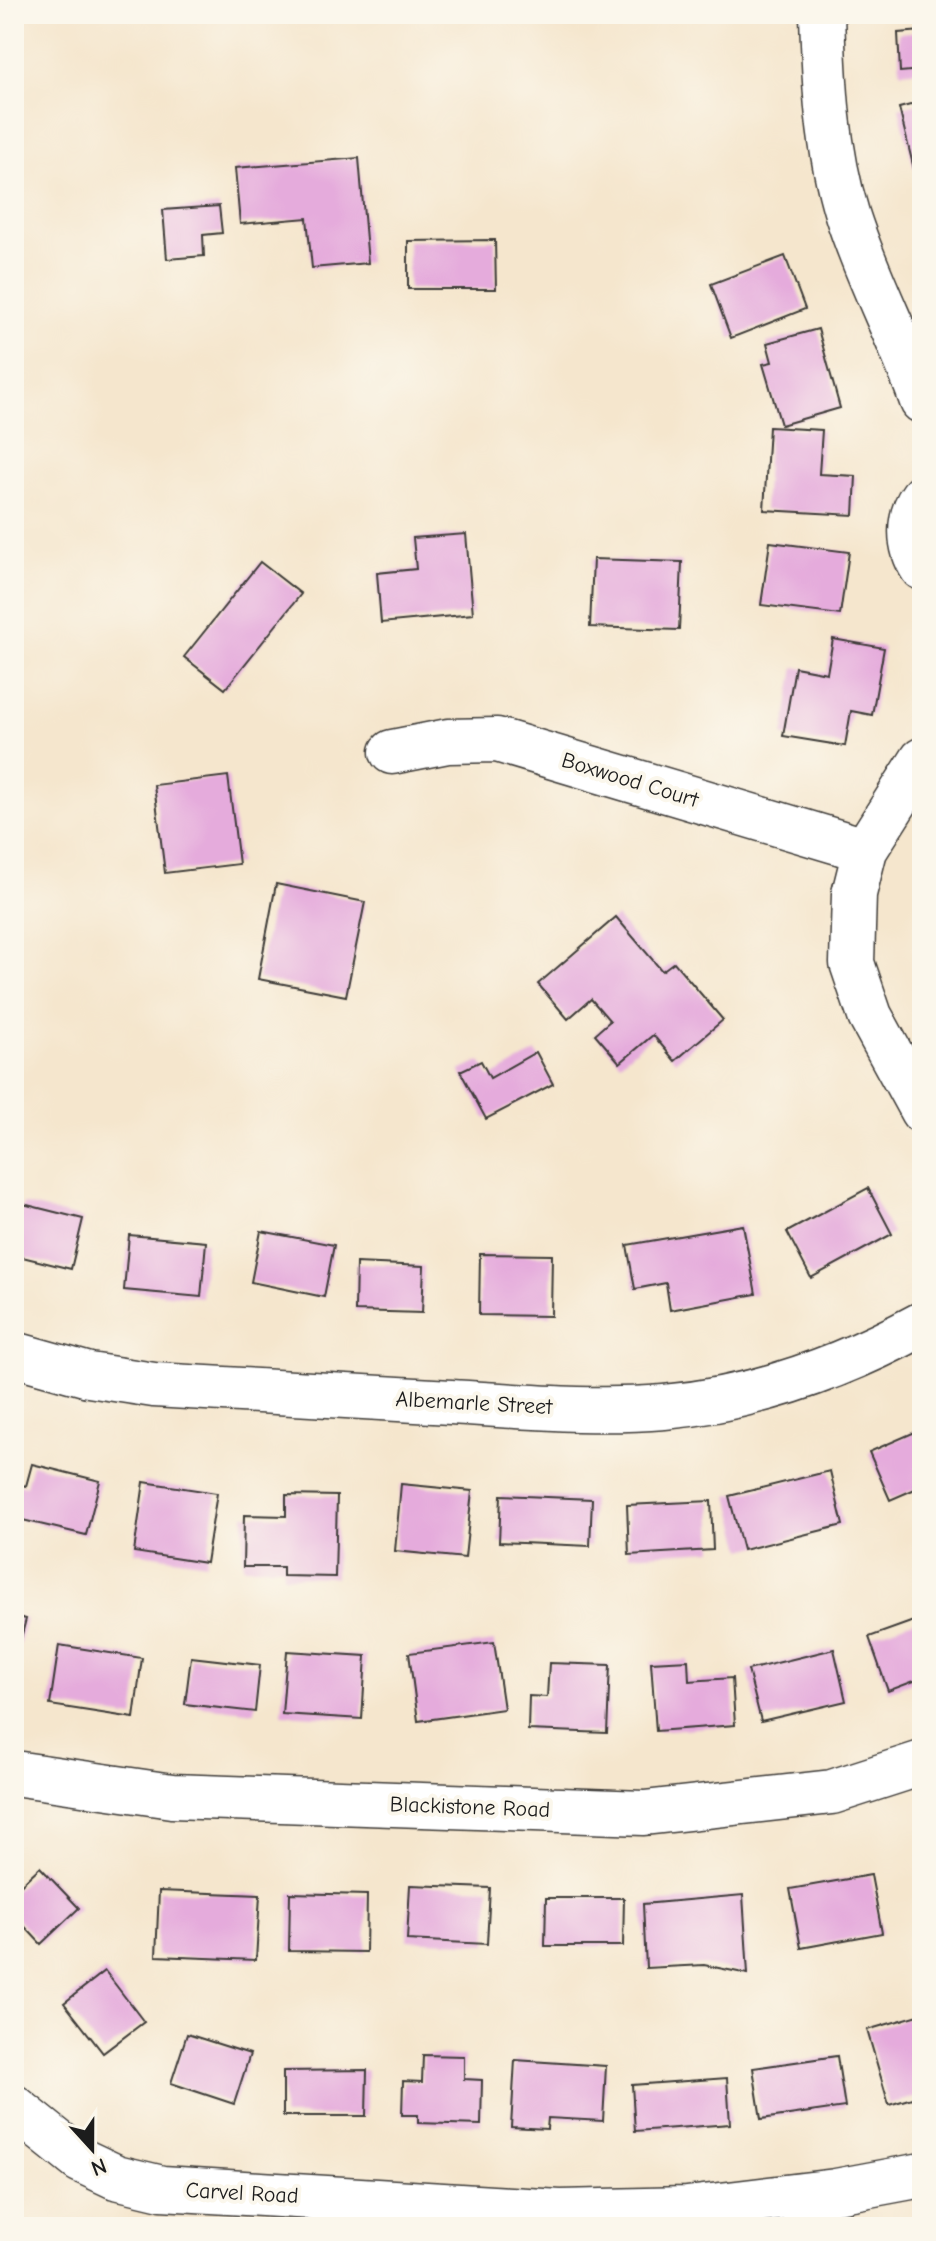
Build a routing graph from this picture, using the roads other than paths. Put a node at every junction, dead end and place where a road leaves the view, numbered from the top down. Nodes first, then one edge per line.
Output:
1 (822, 14) edge
2 (922, 401) edge
3 (922, 497) edge
4 (922, 568) edge
5 (392, 752) dead end
6 (922, 760) edge
7 (865, 850) junction
8 (922, 1111) edge
9 (922, 1324) edge
10 (14, 1354) edge
11 (922, 1763) edge
12 (14, 1773) edge
13 (14, 2107) edge
14 (922, 2175) edge

1 - 2 street
3 - 4 street
5 - 7 street, Boxwood Court
6 - 7 street
7 - 8 street
9 - 10 street, Albemarle Street
11 - 12 street, Blackistone Road
13 - 14 street, Carvel Road

